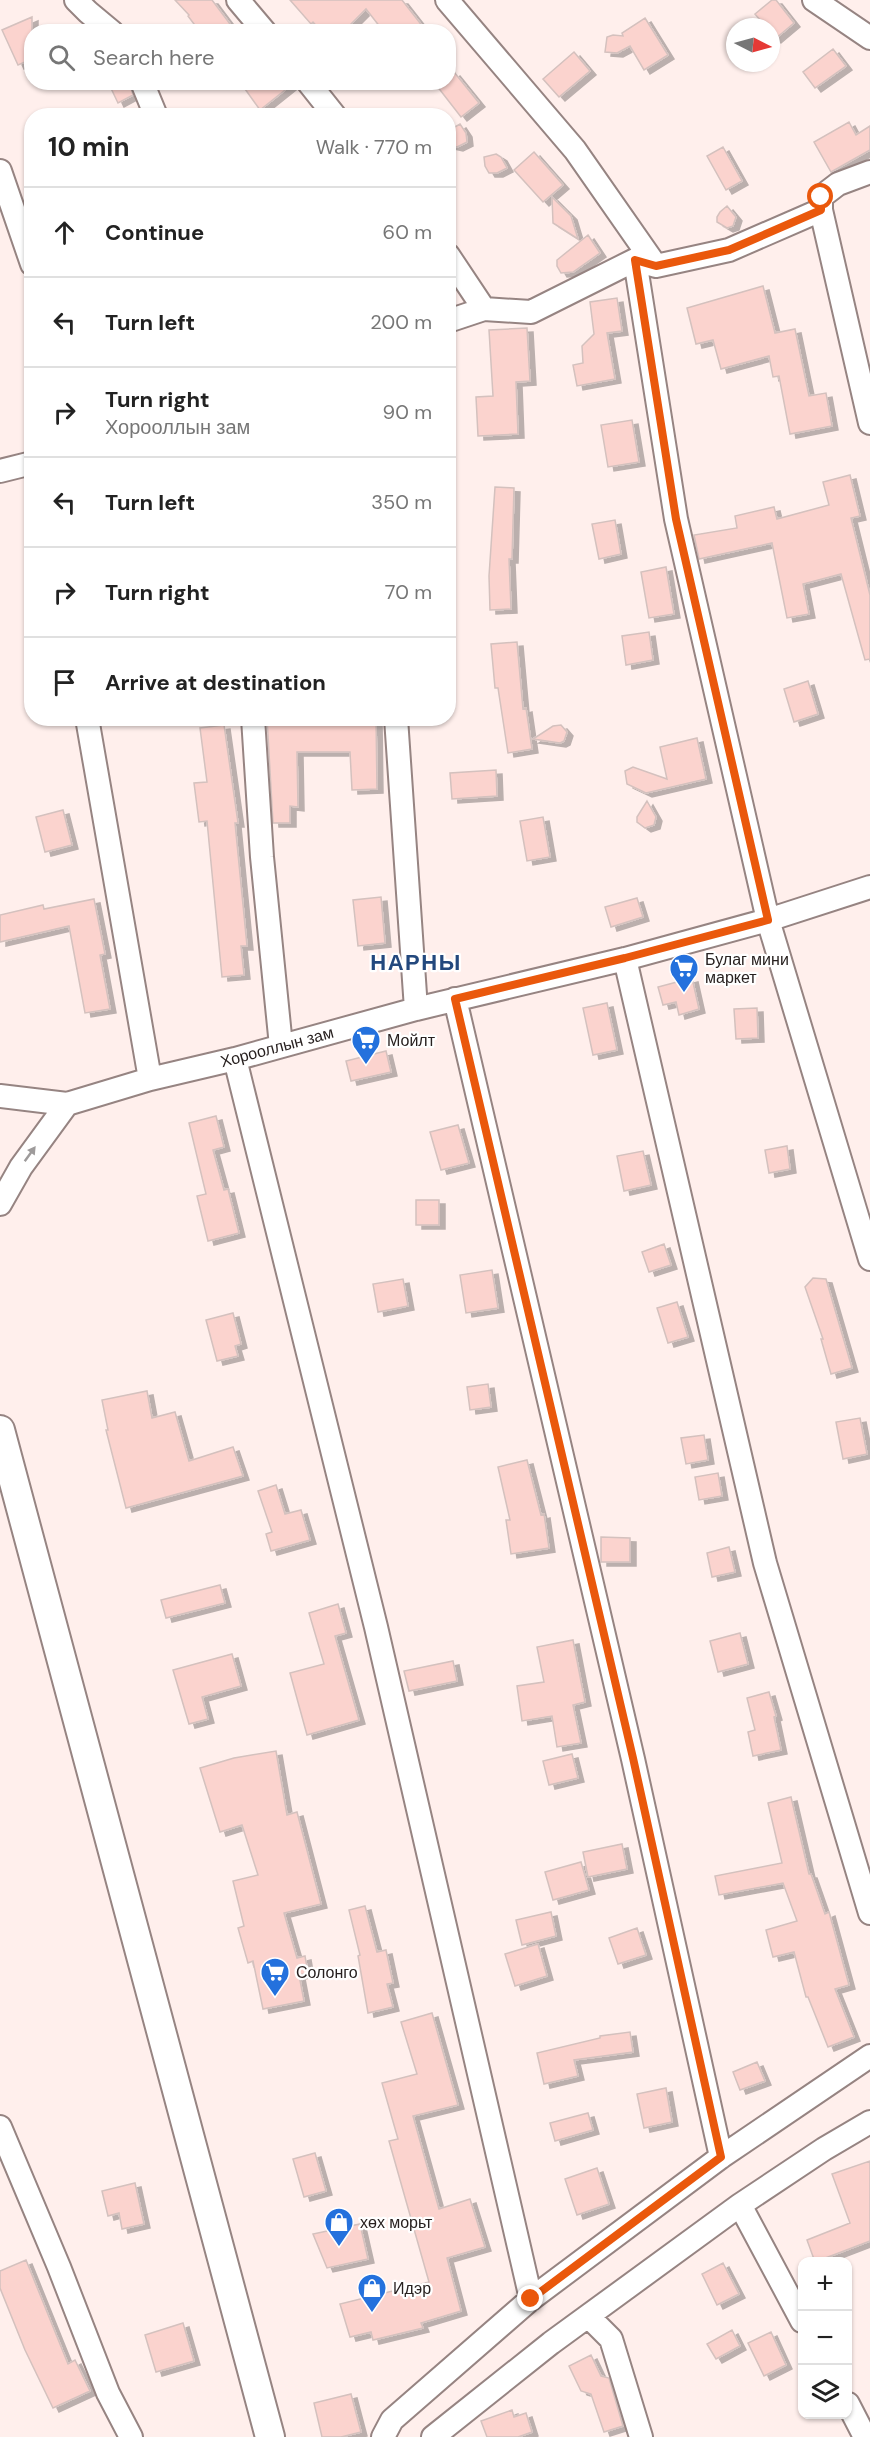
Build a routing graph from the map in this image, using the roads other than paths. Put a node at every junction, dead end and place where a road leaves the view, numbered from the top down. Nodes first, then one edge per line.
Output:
1 (76, 0) edge
2 (238, 0) edge
3 (447, 0) edge
4 (814, 0) edge
5 (102, 24) edge
6 (258, 24) edge
7 (870, 38) edge
8 (145, 90) edge
9 (314, 90) edge
10 (153, 108) edge
11 (329, 108) edge
12 (0, 171) edge
13 (870, 172) edge
14 (821, 210) junction
15 (24, 241) edge
16 (645, 263) junction
17 (456, 267) edge
18 (484, 309) junction
19 (456, 318) edge
20 (870, 423) edge
21 (24, 465) edge
22 (0, 471) edge
23 (88, 726) edge
24 (254, 726) edge
25 (397, 726) edge
26 (870, 888) edge
27 (768, 920) junction
28 (625, 958) junction
29 (455, 999) junction
30 (416, 1009) junction
31 (281, 1046) junction
32 (234, 1059) junction
33 (150, 1079) junction
34 (0, 1096) edge
35 (67, 1104) junction
36 (0, 1204) edge
37 (870, 1258) edge
38 (0, 1430) edge
39 (870, 1913) edge
40 (870, 2056) edge
41 (870, 2122) edge
42 (0, 2127) edge
43 (721, 2157) junction
44 (740, 2205) junction
45 (531, 2299) junction
46 (798, 2314) edge
47 (589, 2317) junction
48 (852, 2412) edge
49 (130, 2437) edge
50 (270, 2437) edge
51 (382, 2437) edge
52 (433, 2437) edge
53 (641, 2437) edge
54 (865, 2437) edge

1 - 5 street
2 - 6 street
3 - 16 street
4 - 7 street
8 - 10 street
9 - 11 street
12 - 15 street
13 - 14 street
14 - 16 street
14 - 20 street
16 - 18 street
16 - 27 street
17 - 18 street
18 - 19 street
21 - 22 street
23 - 33 street
24 - 31 street
25 - 30 street
26 - 27 street, Хорооллын зам
27 - 28 street, Хорооллын зам
27 - 37 street
28 - 29 street, Хорооллын зам
28 - 39 street
29 - 30 street, Хорооллын зам
29 - 43 street
30 - 31 street, Хорооллын зам
31 - 32 street, Хорооллын зам
32 - 33 street, Хорооллын зам
32 - 45 street
33 - 35 street, Хорооллын зам
34 - 35 street, Хорооллын зам
36 -> 35 street
38 - 50 main road
40 - 43 street
41 - 44 street
42 - 49 street
43 - 45 street
44 - 46 street
44 - 47 street
45 - 51 street
47 - 52 street
47 - 53 street
48 - 54 street

